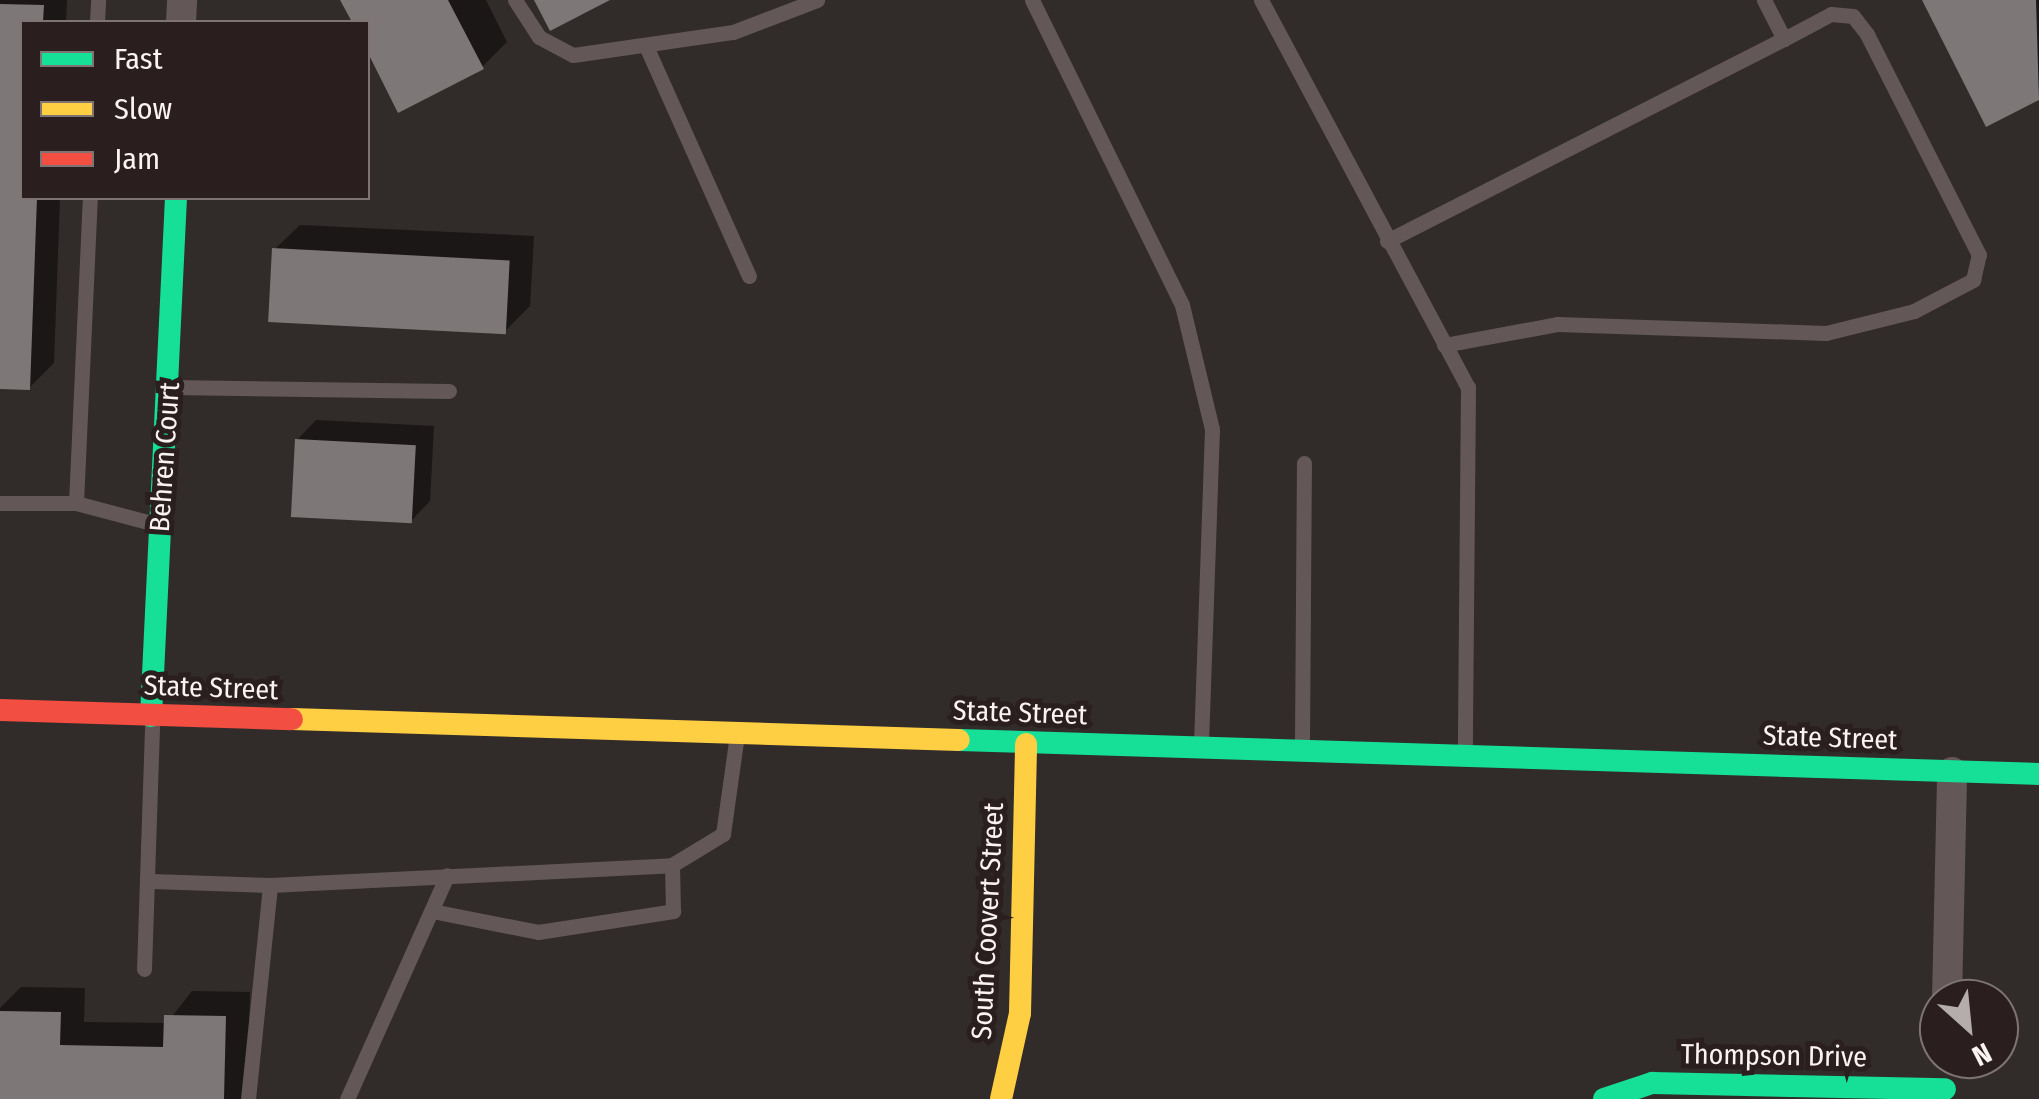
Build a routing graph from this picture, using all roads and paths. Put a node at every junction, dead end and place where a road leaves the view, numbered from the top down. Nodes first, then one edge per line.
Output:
1 (515, 0) edge
2 (817, 0) edge
3 (1032, 0) edge
4 (1260, 0) edge
5 (1764, 0) edge
6 (1784, 39) junction
7 (646, 46) junction
8 (90, 200) edge
9 (176, 200) edge
10 (1387, 241) junction
11 (749, 276) dead end
12 (1444, 345) junction
13 (170, 387) junction
14 (448, 391) dead end
15 (1304, 463) dead end
16 (0, 503) edge
17 (76, 504) junction
18 (160, 525) junction
19 (0, 710) edge
20 (151, 716) junction
21 (737, 734) junction
22 (1026, 744) junction
23 (1200, 748) junction
24 (1302, 751) junction
25 (1465, 755) junction
26 (1952, 772) junction
27 (2039, 774) edge
28 (672, 866) junction
29 (447, 875) junction
30 (150, 881) junction
31 (270, 884) junction
32 (432, 911) junction
33 (144, 969) dead end
34 (1947, 979) edge
35 (1945, 1082) edge
36 (248, 1099) edge
37 (347, 1099) edge
38 (1001, 1099) edge
39 (1604, 1099) edge

1 - 7 lane
2 - 7 lane
3 - 23 lane
4 - 10 lane
5 - 6 lane
6 - 10 lane
6 - 12 lane
7 - 11 lane
8 - 17 lane
9 - 13 main road, Behren Court
10 - 12 lane
12 - 25 lane
13 - 14 lane
13 - 18 main road, Behren Court
15 - 24 lane
16 - 17 lane
17 - 18 lane
18 - 20 main road, Behren Court
19 - 20 main road, State Street
20 - 21 main road, State Street
20 - 30 lane
21 - 22 main road, State Street
21 - 28 lane
22 - 23 main road, State Street
22 - 38 main road, South Coovert Street
23 - 24 main road, State Street
24 - 25 main road, State Street
25 - 26 main road, State Street
26 - 27 main road, State Street
26 - 34 street
28 - 29 lane
28 - 32 lane
29 - 31 lane
29 - 32 lane
30 - 31 lane
30 - 33 lane
31 - 36 lane
32 - 37 lane
35 - 39 main road, Thompson Drive

